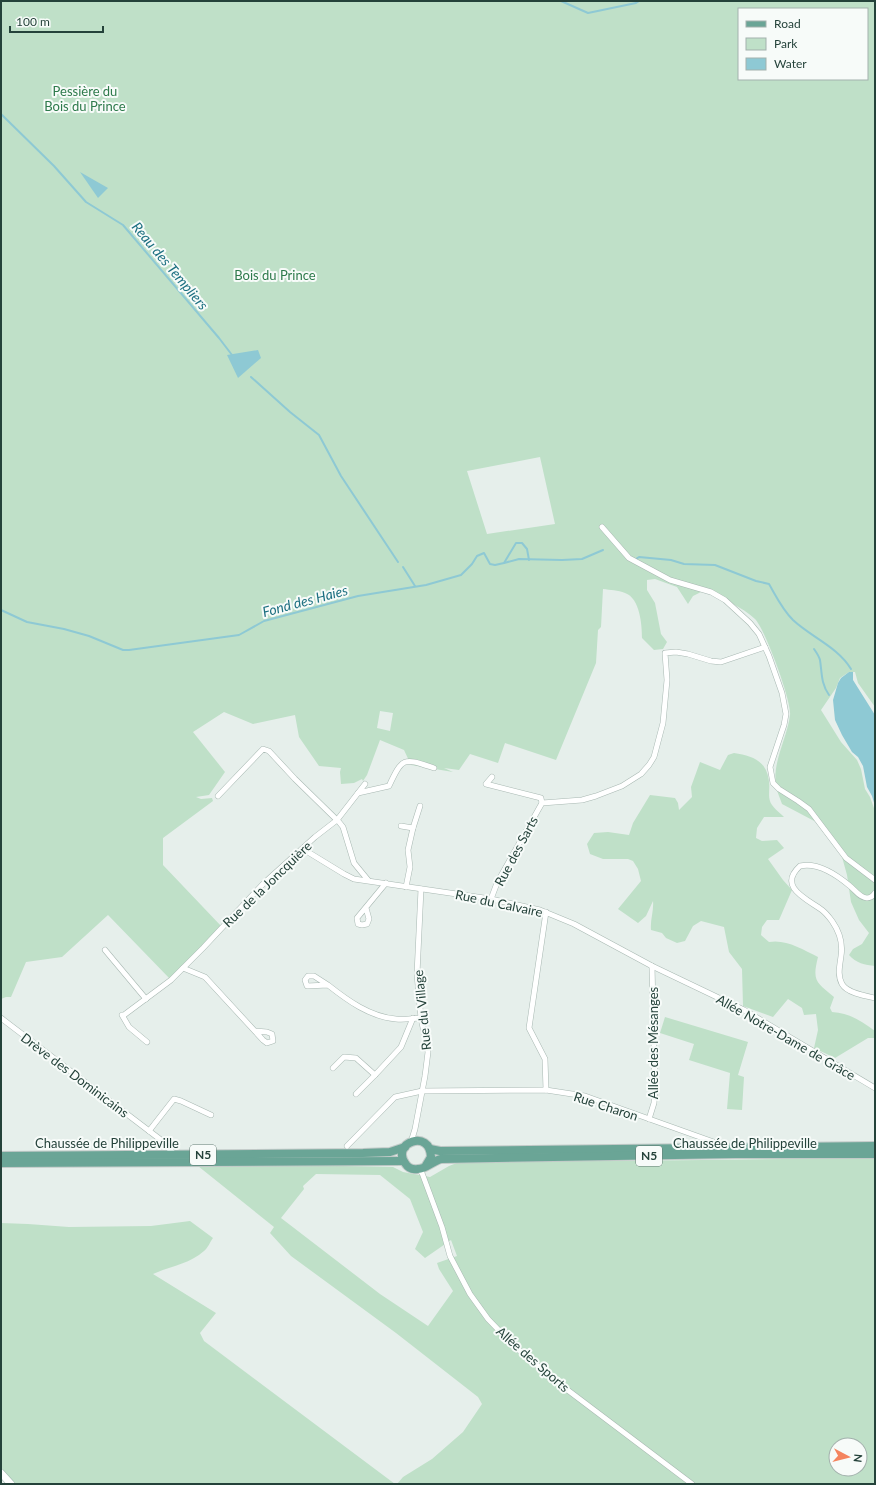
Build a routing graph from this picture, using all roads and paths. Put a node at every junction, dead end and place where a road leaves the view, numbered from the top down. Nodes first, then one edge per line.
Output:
1 (602, 527) dead end
2 (765, 647) junction
3 (434, 768) dead end
4 (492, 778) dead end
5 (365, 784) dead end
6 (358, 793) junction
7 (218, 796) dead end
8 (542, 803) junction
9 (420, 806) dead end
10 (337, 820) junction
11 (401, 826) dead end
12 (413, 828) junction
13 (303, 849) junction
14 (368, 880) junction
15 (875, 880) edge
16 (386, 883) junction
17 (406, 887) junction
18 (420, 889) junction
19 (875, 893) edge
20 (491, 899) junction
21 (366, 908) dead end
22 (546, 912) junction
23 (105, 950) dead end
24 (652, 966) junction
25 (183, 968) junction
26 (328, 985) dead end
27 (875, 998) edge
28 (146, 999) junction
29 (1, 1018) edge
30 (413, 1018) junction
31 (421, 1018) junction
32 (255, 1031) dead end
33 (147, 1042) dead end
34 (333, 1068) dead end
35 (375, 1075) junction
36 (875, 1088) edge
37 (546, 1090) junction
38 (422, 1092) junction
39 (356, 1094) dead end
40 (211, 1115) dead end
41 (649, 1119) junction
42 (415, 1129) junction
43 (149, 1131) junction
44 (421, 1141) junction
45 (408, 1144) junction
46 (347, 1146) dead end
47 (875, 1146) edge
48 (728, 1148) junction
49 (430, 1149) junction
50 (174, 1154) junction
51 (735, 1154) junction
52 (875, 1154) edge
53 (1, 1156) edge
54 (403, 1161) junction
55 (1, 1162) edge
56 (422, 1168) junction
57 (1, 1473) edge
58 (12, 1484) edge
59 (692, 1484) edge

1 - 2 street
2 - 8 street, Rue des Sarts
2 - 15 street
3 - 6 street
4 - 8 street, Rue des Sarts
5 - 6 street
6 - 10 street
7 - 10 street
8 - 20 street, Rue des Sarts
9 - 12 street
10 - 13 street, Rue de la Joncquière
10 - 14 street
11 - 12 street
12 - 17 street
13 - 14 street, Rue du Calvaire
13 - 25 street, Rue de la Joncquière
14 - 16 street, Rue du Calvaire
16 - 17 street, Rue du Calvaire
16 - 21 street
17 - 18 street, Rue du Calvaire
18 - 20 street, Rue du Calvaire
18 - 31 street, Rue du Village
19 - 27 street
20 - 22 street, Rue du Calvaire
22 - 24 street, Rue du Calvaire
22 - 37 street
23 - 28 street
24 - 36 street, Allée Notre-Dame de Grâce
24 - 41 street, Allée des Mésanges
25 - 28 street, Rue de la Joncquière
25 - 32 street
26 - 30 street
28 - 33 street, Rue de la Joncquière
29 - 43 street, Drève des Dominicains
30 - 31 street
30 - 35 street
31 - 38 street, Rue du Village
34 - 35 street
35 - 39 street
37 - 38 street, Rue Charon
37 - 41 street, Rue Charon
38 - 42 street, Rue du Village
38 - 46 street, Rue Charon
40 - 43 street
41 - 48 street, Rue Charon
42 - 44 street
42 - 45 street, Rue du Village
43 - 50 street, Drève des Dominicains
44 - 45 main road, N5
44 - 49 main road
45 - 50 main road, Chaussée de Philippeville / N5
45 - 54 main road
47 - 48 main road, Chaussée de Philippeville / N5
48 - 49 main road, Chaussée de Philippeville / N5
48 - 51 street, Rue Charon
49 - 56 main road
50 - 53 main road, Chaussée de Philippeville / N5
51 - 52 main road, Chaussée de Philippeville / N5
51 - 56 main road, Chaussée de Philippeville / N5
54 - 55 main road, Chaussée de Philippeville / N5
54 - 56 main road, N5
56 - 59 street, Allée des Sports
57 - 58 street

